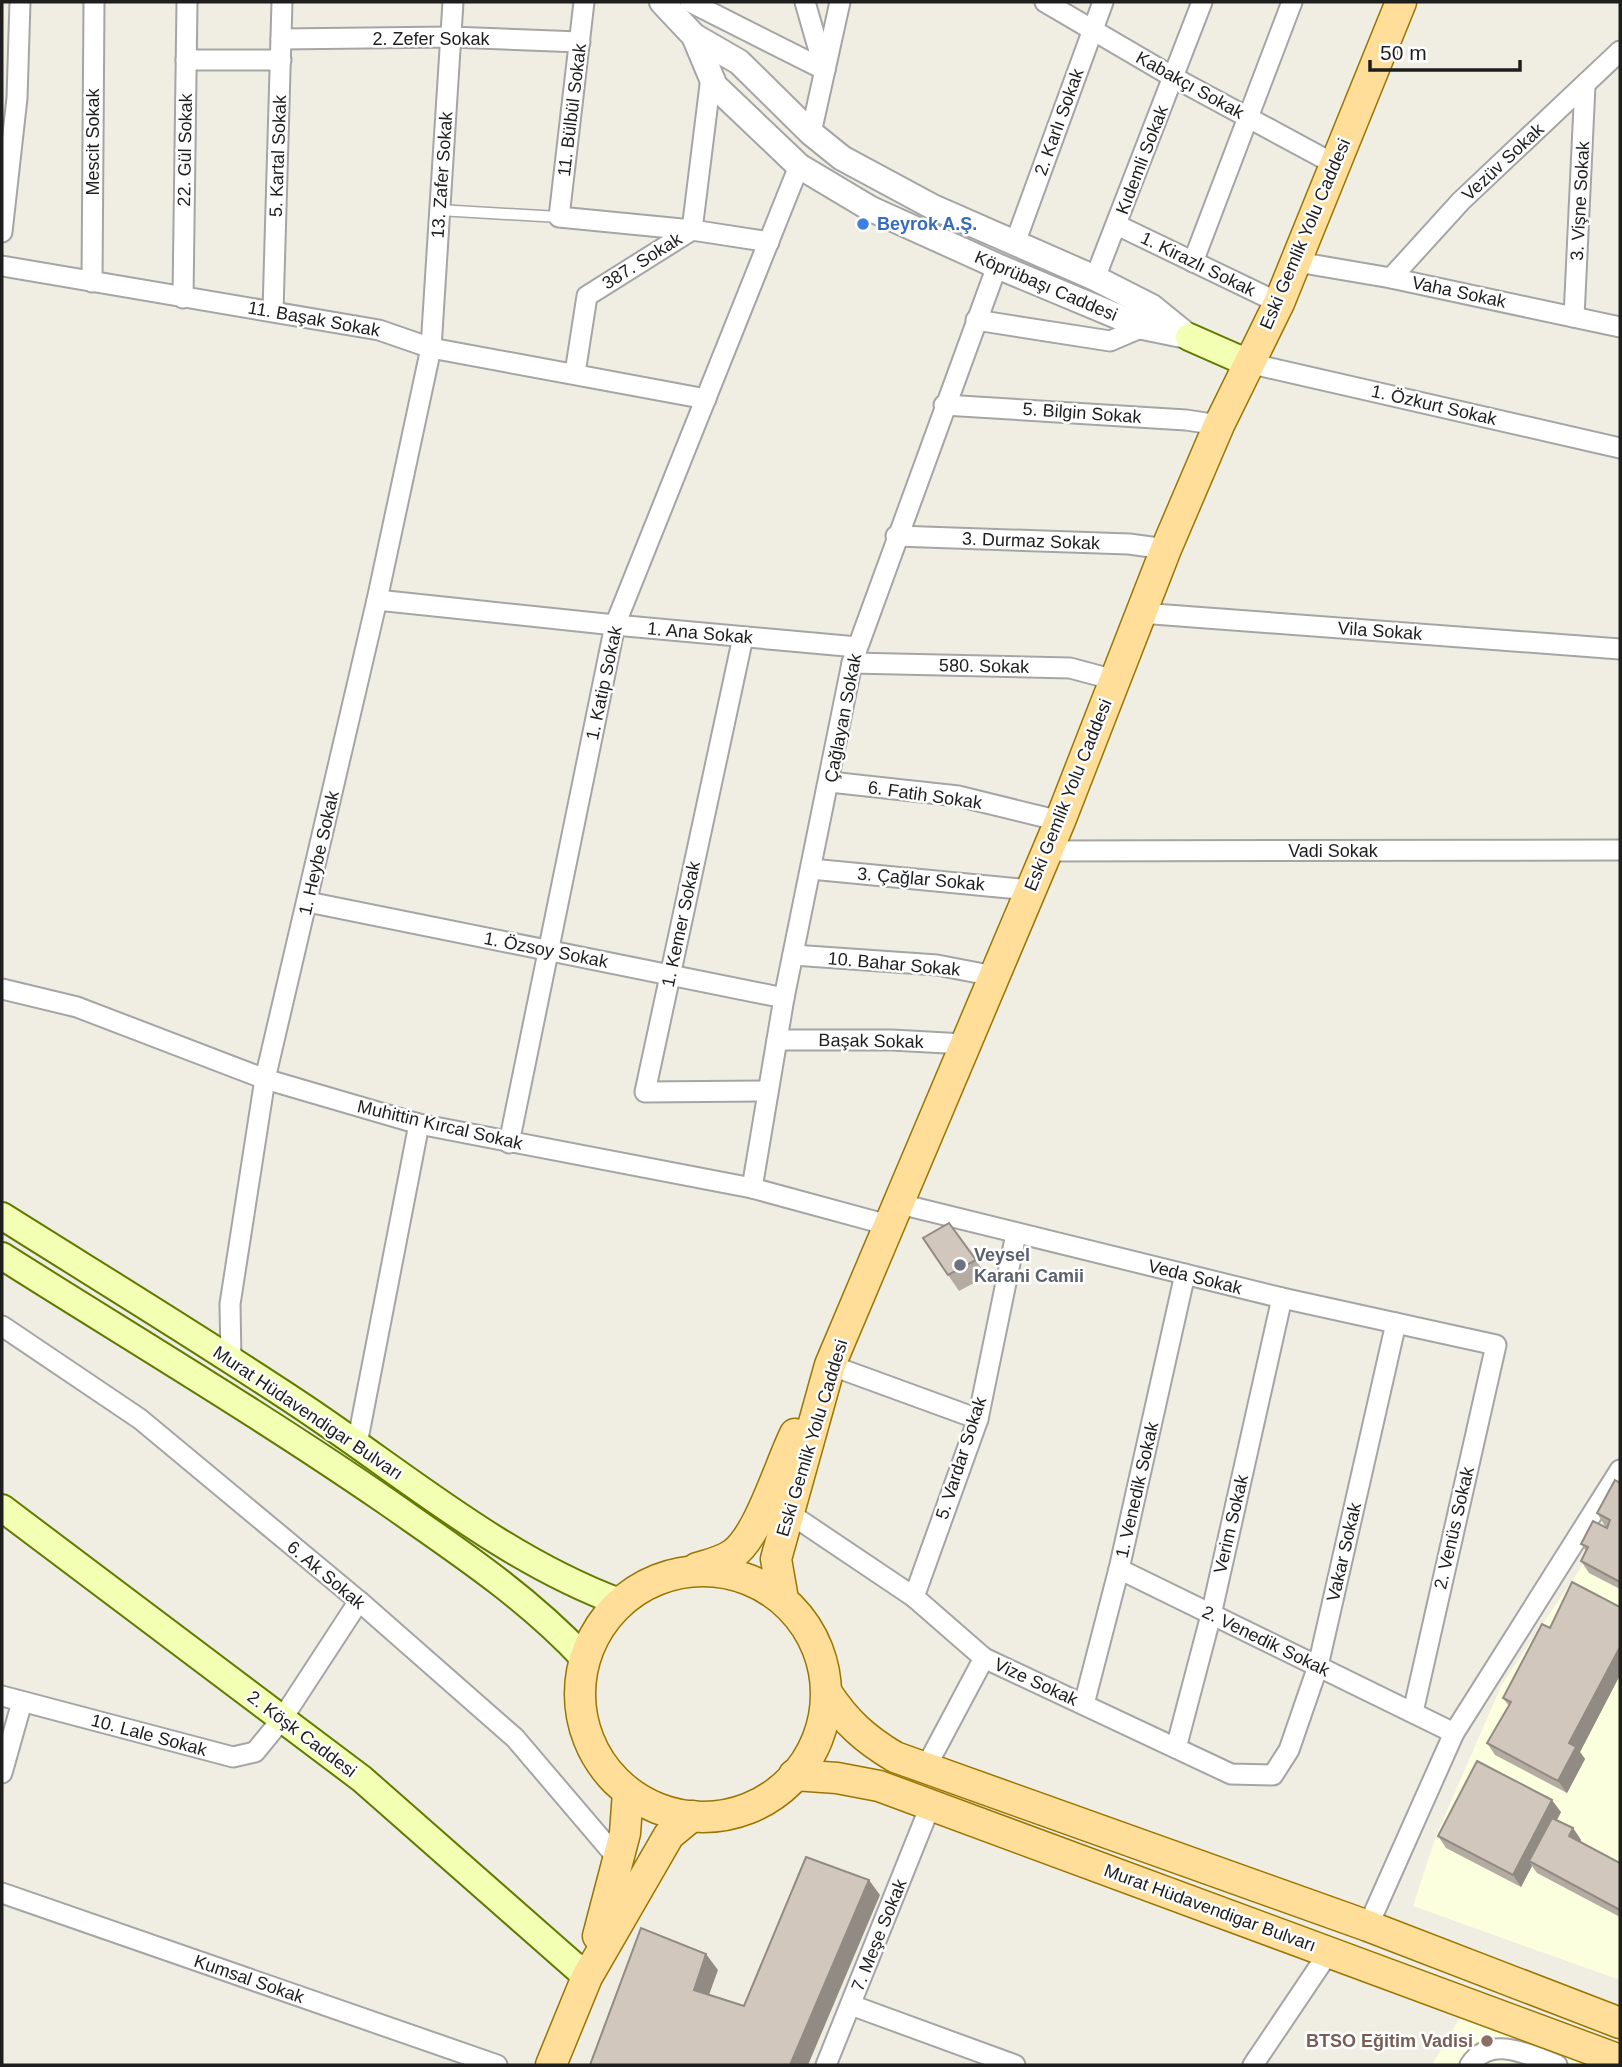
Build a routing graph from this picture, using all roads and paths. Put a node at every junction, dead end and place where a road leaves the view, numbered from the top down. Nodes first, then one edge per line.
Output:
1 (20, 2) edge
2 (94, 2) edge
3 (187, 2) edge
4 (282, 2) edge
5 (453, 2) edge
6 (584, 2) edge
7 (662, 2) edge
8 (690, 2) edge
9 (805, 2) edge
10 (840, 2) edge
11 (1045, 2) edge
12 (1103, 2) edge
13 (1202, 2) edge
14 (1292, 2) edge
15 (1401, 2) edge
16 (1093, 30) junction
17 (694, 36) junction
18 (451, 37) junction
19 (281, 39) junction
20 (580, 42) junction
21 (1620, 51) edge
22 (186, 60) junction
23 (281, 60) junction
24 (825, 70) junction
25 (712, 77) junction
26 (1173, 77) junction
27 (1585, 85) junction
28 (9, 97) edge
29 (1248, 117) junction
30 (811, 133) junction
31 (1336, 165) junction
32 (799, 166) junction
33 (439, 210) junction
34 (559, 218) junction
35 (1117, 225) junction
36 (692, 230) junction
37 (2, 232) edge
38 (769, 242) junction
39 (1015, 243) junction
40 (1193, 261) junction
41 (1297, 261) junction
42 (997, 265) junction
43 (2, 266) edge
44 (1095, 278) junction
45 (1391, 278) junction
46 (92, 282) junction
47 (183, 298) junction
48 (1279, 303) junction
49 (273, 311) junction
50 (1147, 317) junction
51 (1574, 317) junction
52 (976, 320) junction
53 (1620, 327) edge
54 (1189, 337) joint
55 (431, 348) junction
56 (1248, 363) junction
57 (575, 373) junction
58 (706, 399) junction
59 (944, 405) junction
60 (1219, 425) junction
61 (1620, 448) edge
62 (896, 536) junction
63 (1166, 550) junction
64 (377, 600) junction
65 (1140, 613) junction
66 (615, 625) junction
67 (743, 637) junction
68 (1620, 649) edge
69 (854, 655) junction
70 (1115, 680) junction
71 (830, 782) junction
72 (1060, 821) junction
73 (1620, 850) edge
74 (1046, 851) junction
75 (811, 869) junction
76 (1030, 890) junction
77 (308, 902) junction
78 (549, 950) junction
79 (793, 955) junction
80 (671, 975) junction
81 (994, 976) junction
82 (2, 989) edge
83 (784, 998) junction
84 (777, 1041) junction
85 (964, 1044) junction
86 (265, 1079) junction
87 (768, 1091) junction
88 (419, 1124) junction
89 (509, 1143) junction
90 (752, 1188) junction
91 (892, 1214) junction
92 (2, 1216) edge
93 (1016, 1234) junction
94 (2, 1256) edge
95 (1185, 1274) junction
96 (1282, 1298) junction
97 (1396, 1323) junction
98 (2, 1326) edge
99 (1496, 1345) joint
100 (231, 1361) junction
101 (830, 1365) junction
102 (978, 1419) junction
103 (356, 1444) junction
104 (1620, 1470) edge
105 (2, 1508) edge
106 (789, 1513) junction
107 (1119, 1569) junction
108 (682, 1572) junction
109 (914, 1597) junction
110 (783, 1599) junction
111 (359, 1601) junction
112 (619, 1602) junction
113 (1211, 1615) junction
114 (584, 1658) junction
115 (984, 1658) junction
116 (1318, 1666) junction
117 (827, 1693) junction
118 (2, 1696) edge
119 (22, 1702) junction
120 (1084, 1704) junction
121 (1413, 1712) junction
122 (282, 1719) junction
123 (1454, 1733) junction
124 (1177, 1748) junction
125 (926, 1767) junction
126 (2, 1773) edge
127 (794, 1775) junction
128 (1273, 1775) joint
129 (628, 1792) junction
130 (931, 1804) junction
131 (692, 1816) junction
132 (619, 1860) junction
133 (2, 1893) edge
134 (1368, 1926) junction
135 (1329, 1952) junction
136 (587, 1977) junction
137 (851, 2005) junction
138 (1620, 2023) edge
139 (1620, 2060) edge
140 (497, 2065) edge
141 (551, 2065) edge
142 (826, 2065) edge
143 (1015, 2065) edge
144 (1253, 2065) edge
145 (1470, 2065) edge
146 (1557, 2065) edge

1 - 28 street
2 - 46 street, Mescit Sokak
3 - 22 street, 22. Gül Sokak
4 - 19 street, 5. Kartal Sokak
5 - 18 street, 13. Zafer Sokak
6 - 20 street, 11. Bülbül Sokak
7 - 17 street, Köprübaşı Caddesi
8 - 24 street
9 - 24 street
10 - 24 street
11 - 16 street, Kabakçı Sokak
12 - 16 street, 2. Karlı Sokak
13 - 26 street, Kıdemli Sokak
14 - 29 street
15 - 31 main road, Eski Gemlik Yolu Caddesi
16 - 26 street, Kabakçı Sokak
16 - 39 street, 2. Karlı Sokak
17 - 25 street, Köprübaşı Caddesi
17 - 30 street, Köprübaşı Caddesi
18 - 19 street, 2. Zefer Sokak
18 - 20 street, 2. Zefer Sokak
18 - 33 street, 13. Zafer Sokak
19 - 23 street, 5. Kartal Sokak
20 - 34 street, 11. Bülbül Sokak
21 - 27 street, Vezüv Sokak
22 - 23 street
22 - 47 street, 22. Gül Sokak
23 - 49 street, 5. Kartal Sokak
24 - 30 street
25 - 32 street, Köprübaşı Caddesi
25 - 36 street, 387. Sokak
26 - 29 street, Kabakçı Sokak
26 - 35 street, Kıdemli Sokak
27 - 45 street, Vezüv Sokak
27 - 51 street, 3. Vişne Sokak
28 - 37 street
29 - 31 street, Kabakçı Sokak
29 - 40 street
30 - 39 street, Köprübaşı Caddesi
31 - 41 main road, Eski Gemlik Yolu Caddesi
32 - 38 street, 1. Katip Sokak
32 - 42 street, Köprübaşı Caddesi
33 - 34 lane
33 - 55 street, 13. Zafer Sokak
34 - 36 street
35 - 40 street, 1. Kirazlı Sokak
35 - 44 street, Kıdemli Sokak
36 - 38 street, 387. Sokak
36 - 57 street, 387. Sokak
38 - 58 street, 1. Katip Sokak
39 - 44 street, Köprübaşı Caddesi
40 - 48 street, 1. Kirazlı Sokak
41 - 45 street, Vaha Sokak
41 - 48 main road, Eski Gemlik Yolu Caddesi
42 - 50 street, Köprübaşı Caddesi
42 - 52 street, Çağlayan Sokak
43 - 46 street, 11. Başak Sokak
44 - 50 street, Köprübaşı Caddesi
45 - 51 street, Vaha Sokak
46 - 47 street, 11. Başak Sokak
47 - 49 street, 11. Başak Sokak
48 - 56 main road, Eski Gemlik Yolu Caddesi
49 - 55 street, 11. Başak Sokak
50 - 52 street
50 - 54 street, Köprübaşı Caddesi
51 - 53 street, Vaha Sokak
52 - 59 street, Çağlayan Sokak
54 - 56 main road, Köprübaşı Caddesi
55 - 57 street, 11. Başak Sokak
55 - 64 street, 1. Heybe Sokak
56 - 60 main road, Eski Gemlik Yolu Caddesi
56 - 61 street, 1. Özkurt Sokak
57 - 58 street, 11. Başak Sokak
58 - 66 street, 1. Katip Sokak
59 - 60 street, 5. Bilgin Sokak
59 - 62 street, Çağlayan Sokak
60 - 63 main road, Eski Gemlik Yolu Caddesi
62 - 63 street, 3. Durmaz Sokak
62 - 69 street, Çağlayan Sokak
63 - 65 main road, Eski Gemlik Yolu Caddesi
64 - 66 street, 1. Ana Sokak
64 - 77 street, 1. Heybe Sokak
65 - 68 street, Vila Sokak
65 - 70 main road, Eski Gemlik Yolu Caddesi
66 - 67 street, 1. Ana Sokak
66 - 78 street, 1. Katip Sokak
67 - 69 street, 1. Ana Sokak
67 - 80 street, 1. Kemer Sokak
69 - 70 street, 580. Sokak
69 - 71 street, Çağlayan Sokak
70 - 72 main road, Eski Gemlik Yolu Caddesi
71 - 72 street, 6. Fatih Sokak
71 - 75 street, Çağlayan Sokak
72 - 74 main road, Eski Gemlik Yolu Caddesi
73 - 74 street, Vadi Sokak
74 - 76 main road, Eski Gemlik Yolu Caddesi
75 - 76 street, 3. Çağlar Sokak
75 - 79 street, Çağlayan Sokak
76 - 81 main road, Eski Gemlik Yolu Caddesi
77 - 78 street, 1. Özsoy Sokak
77 - 86 street, 1. Heybe Sokak
78 - 80 street, 1. Özsoy Sokak
78 - 89 street, 1. Katip Sokak
79 - 81 street, 10. Bahar Sokak
79 - 83 street, Çağlayan Sokak
80 - 83 street, 1. Özsoy Sokak
80 - 87 street, 1. Kemer Sokak
81 - 85 main road, Eski Gemlik Yolu Caddesi
82 - 86 street, Muhittin Kırcal Sokak
83 - 84 street, Çağlayan Sokak
84 - 85 street, Başak Sokak
84 - 87 street, Çağlayan Sokak
85 - 91 main road, Eski Gemlik Yolu Caddesi
86 - 88 street, Muhittin Kırcal Sokak
86 - 100 street, 1. Heybe Sokak
87 - 90 street, Çağlayan Sokak
88 - 89 street, Muhittin Kırcal Sokak
88 - 103 street
89 - 90 street, Muhittin Kırcal Sokak
90 - 91 street, Muhittin Kırcal Sokak
91 - 93 street, Veda Sokak
91 - 101 main road, Eski Gemlik Yolu Caddesi
92 - 100 main road, Murat Hüdavendigar Bulvarı
93 - 95 street, Veda Sokak
93 - 102 street, 5. Vardar Sokak
94 - 114 main road, Murat Hüdavendigar Bulvarı
95 - 96 street, Veda Sokak
95 - 107 street, 1. Venedik Sokak
96 - 97 street, Veda Sokak
96 - 113 street, Verim Sokak
97 - 99 street, Veda Sokak
97 - 116 street, Vakar Sokak
98 - 111 street, 6. Ak Sokak
99 - 121 street, 2. Venüs Sokak
100 - 103 main road, Murat Hüdavendigar Bulvarı
101 - 102 street
101 - 106 main road, Eski Gemlik Yolu Caddesi
101 - 108 main road
102 - 109 street, 5. Vardar Sokak
103 - 112 main road, Murat Hüdavendigar Bulvarı
104 - 123 street
105 - 122 main road, 2. Köşk Caddesi
106 - 109 street, Vize Sokak
106 - 110 main road, Eski Gemlik Yolu Caddesi
107 - 113 street, 2. Venedik Sokak
107 - 120 street, 1. Venedik Sokak
108 - 110 main road
108 - 112 main road
109 - 115 street, Vize Sokak
110 - 117 main road
111 - 122 street, 10. Lale Sokak
111 - 132 street, 6. Ak Sokak
112 - 114 main road
113 - 116 street, 2. Venedik Sokak
113 - 124 street, Verim Sokak
114 - 129 main road
115 - 120 street, Vize Sokak
115 - 125 street
116 - 121 street, 2. Venedik Sokak
116 - 128 street, Vakar Sokak
117 - 125 main road
117 - 127 main road
118 - 119 street, 10. Lale Sokak
119 - 122 street, 10. Lale Sokak
119 - 126 street
120 - 124 street, Vize Sokak
121 - 123 street, 2. Venedik Sokak
122 - 136 main road, 2. Köşk Caddesi
123 - 134 street
124 - 128 street, Vize Sokak
125 - 134 main road
127 - 130 main road, Murat Hüdavendigar Bulvarı
127 - 131 main road
129 - 131 main road
129 - 132 main road
130 - 135 main road, Murat Hüdavendigar Bulvarı
130 - 137 street, 7. Meşe Sokak
131 - 136 main road
132 - 136 main road
133 - 140 street, Kumsal Sokak
134 - 138 main road
135 - 139 main road, Murat Hüdavendigar Bulvarı
135 - 144 street
136 - 141 main road
137 - 142 street, 7. Meşe Sokak
137 - 143 street
145 - 146 street

